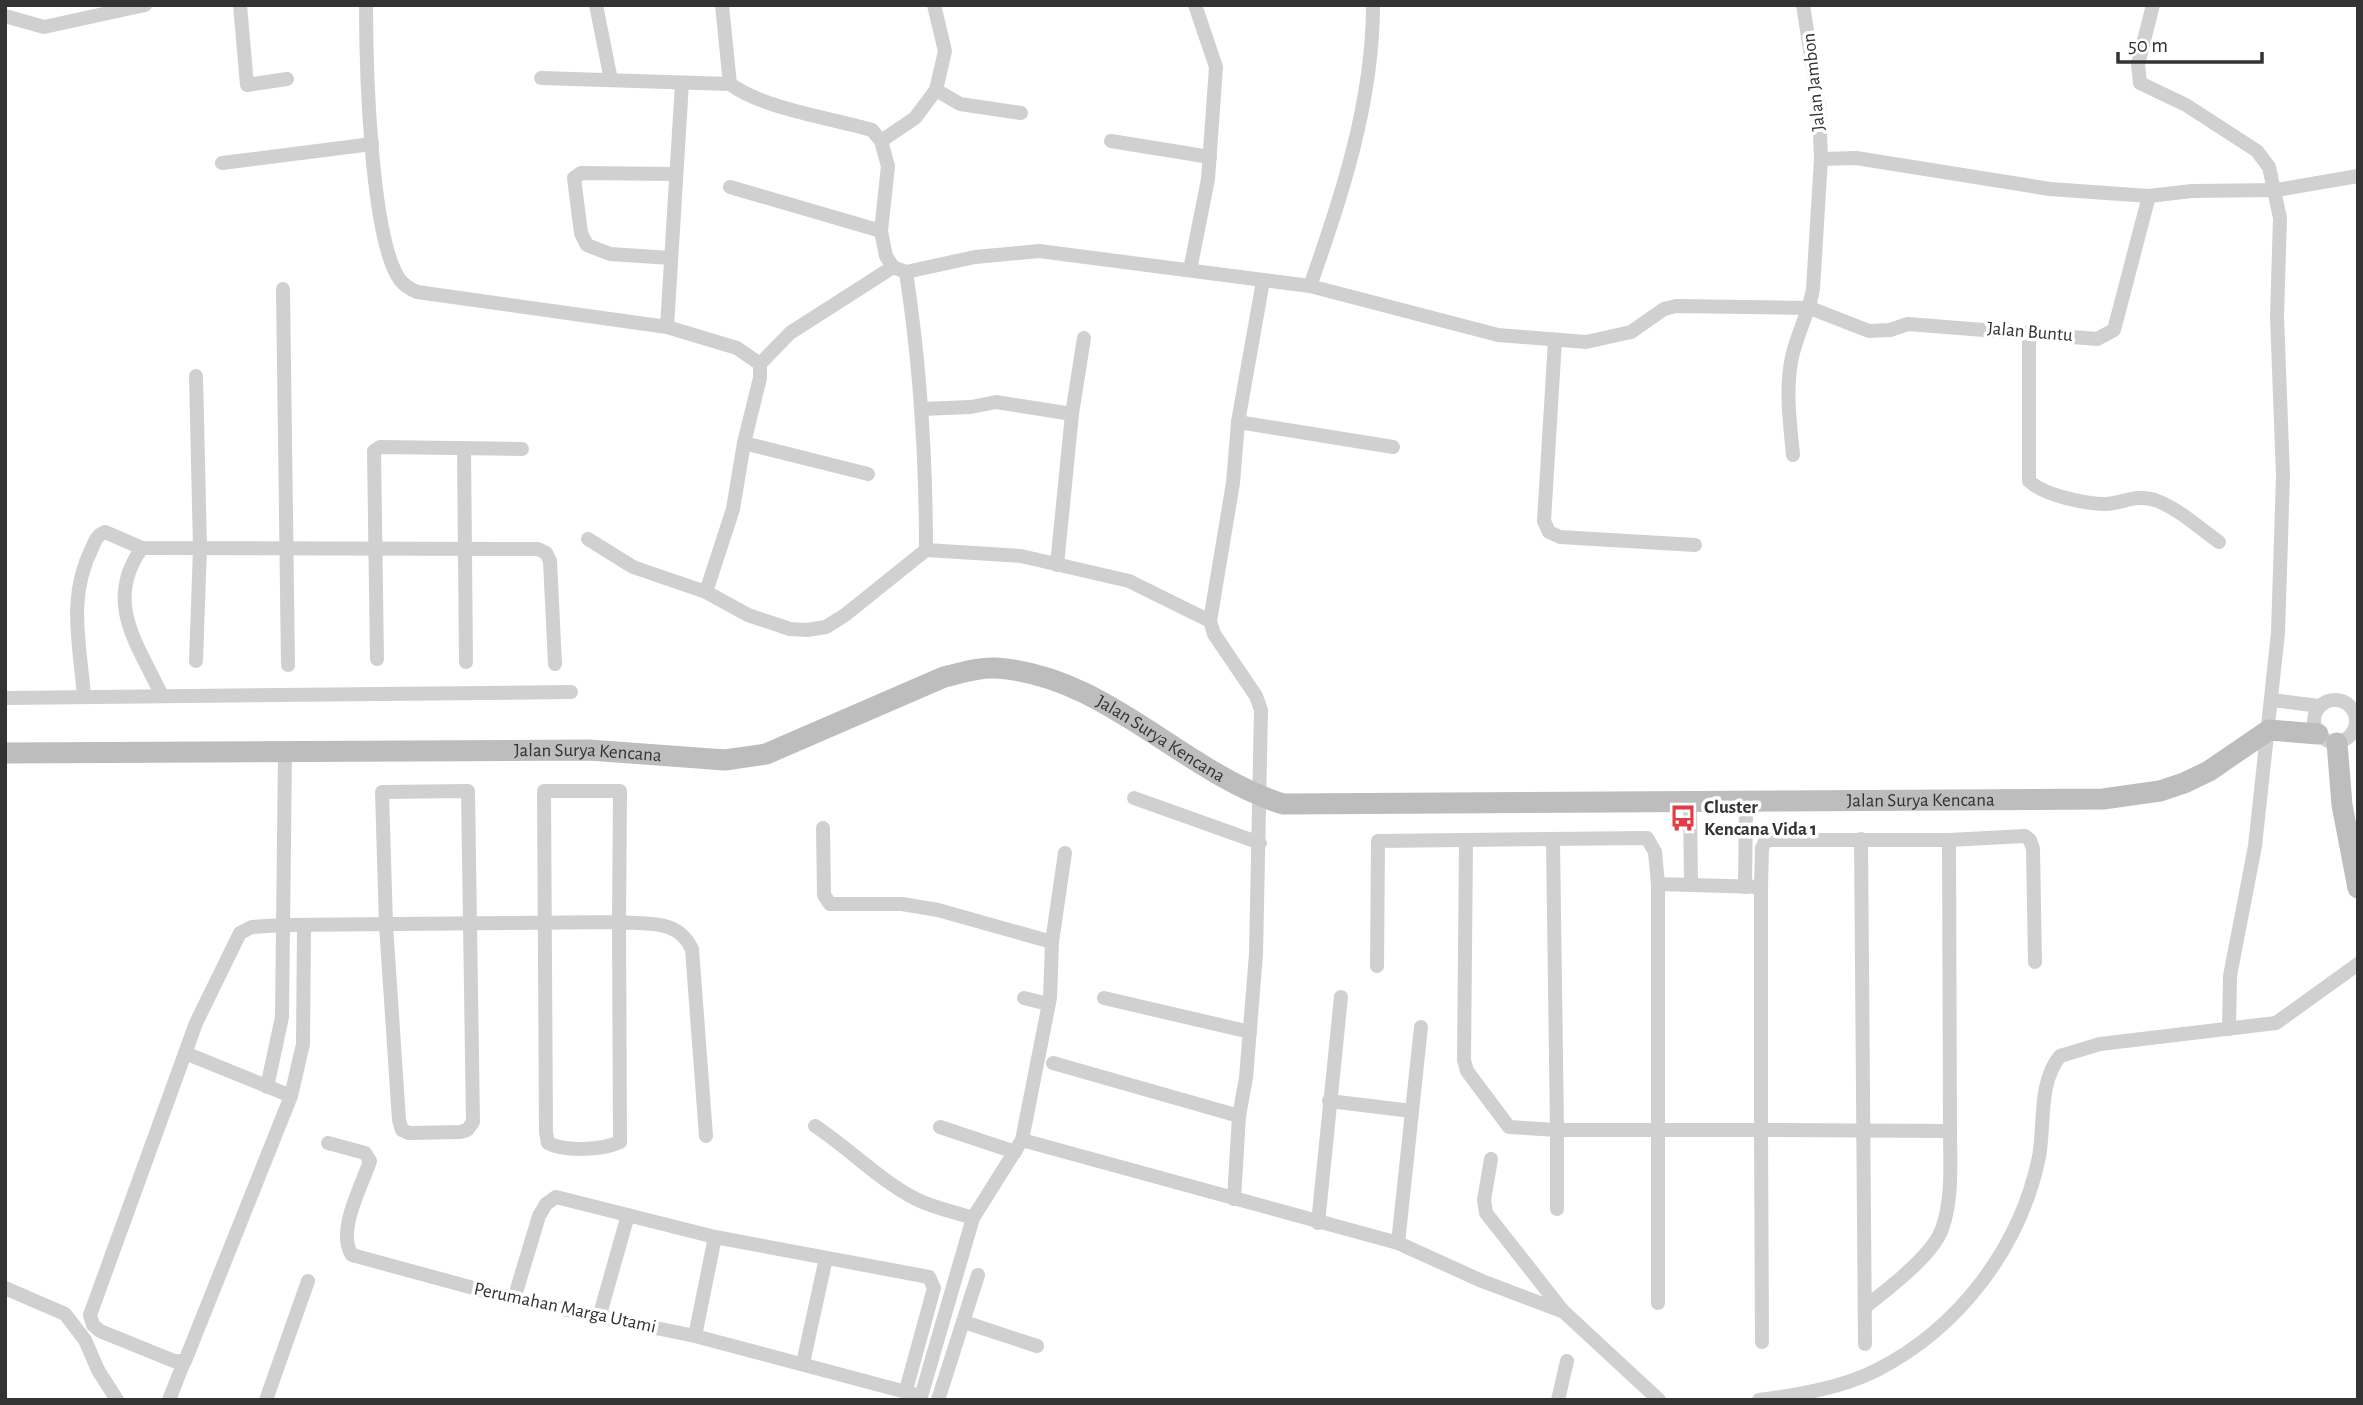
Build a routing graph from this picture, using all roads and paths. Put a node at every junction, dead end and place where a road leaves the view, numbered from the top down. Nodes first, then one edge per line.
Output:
1 (145, 5) edge
2 (240, 5) edge
3 (366, 5) edge
4 (596, 5) edge
5 (722, 5) edge
6 (934, 5) edge
7 (1195, 5) edge
8 (1373, 5) edge
9 (1803, 5) edge
10 (2153, 5) edge
11 (5, 16) edge
12 (541, 78) dead end
13 (287, 79) dead end
14 (611, 80) junction
15 (682, 83) junction
16 (730, 85) junction
17 (936, 90) junction
18 (1021, 113) dead end
19 (1111, 141) dead end
20 (881, 142) junction
21 (372, 144) junction
22 (1210, 157) junction
23 (1821, 159) junction
24 (222, 163) dead end
25 (675, 174) junction
26 (2358, 176) edge
27 (730, 187) dead end
28 (2277, 190) junction
29 (2149, 196) junction
30 (881, 231) junction
31 (671, 258) junction
32 (900, 270) junction
33 (1190, 270) junction
34 (1263, 281) junction
35 (1310, 286) junction
36 (283, 289) dead end
37 (1810, 308) junction
38 (667, 327) junction
39 (2029, 331) junction
40 (1084, 338) dead end
41 (1555, 340) junction
42 (760, 364) junction
43 (196, 376) dead end
44 (921, 409) junction
45 (1072, 414) junction
46 (1238, 422) junction
47 (744, 443) junction
48 (1393, 447) dead end
49 (464, 448) junction
50 (522, 449) dead end
51 (1793, 456) dead end
52 (868, 474) dead end
53 (588, 539) dead end
54 (2219, 542) dead end
55 (1695, 545) dead end
56 (142, 548) junction
57 (200, 548) junction
58 (288, 548) junction
59 (376, 549) junction
60 (464, 549) junction
61 (926, 550) junction
62 (1058, 565) junction
63 (706, 592) junction
64 (1210, 621) junction
65 (377, 659) dead end
66 (196, 661) dead end
67 (466, 662) dead end
68 (555, 664) dead end
69 (288, 666) dead end
70 (570, 692) dead end
71 (162, 696) junction
72 (84, 697) junction
73 (5, 698) edge
74 (2272, 700) junction
75 (2319, 706) junction
76 (2269, 730) junction
77 (2318, 734) junction
78 (2337, 743) junction
79 (285, 752) junction
80 (5, 753) edge
81 (1260, 797) junction
82 (1135, 798) dead end
83 (1746, 802) junction
84 (1690, 803) junction
85 (823, 828) dead end
86 (1861, 839) junction
87 (1948, 840) junction
88 (1553, 841) junction
89 (1466, 842) junction
90 (1260, 843) junction
91 (1065, 853) dead end
92 (1658, 884) junction
93 (1691, 884) junction
94 (1745, 887) junction
95 (1760, 887) junction
96 (2358, 888) edge
97 (545, 920) junction
98 (469, 922) junction
99 (618, 922) junction
100 (283, 925) junction
101 (386, 925) junction
102 (304, 927) junction
103 (1052, 942) junction
104 (2035, 962) dead end
105 (2358, 964) edge
106 (1377, 966) dead end
107 (1341, 997) dead end
108 (1024, 998) dead end
109 (1104, 998) dead end
110 (1048, 1004) junction
111 (1421, 1027) dead end
112 (2229, 1029) junction
113 (1250, 1032) junction
114 (185, 1052) junction
115 (1053, 1063) dead end
116 (267, 1087) junction
117 (291, 1097) junction
118 (1329, 1101) junction
119 (1412, 1111) junction
120 (1239, 1116) junction
121 (815, 1126) dead end
122 (940, 1128) dead end
123 (1657, 1129) junction
124 (1557, 1130) junction
125 (1761, 1130) junction
126 (1861, 1130) junction
127 (1950, 1131) junction
128 (706, 1136) dead end
129 (327, 1143) dead end
130 (1018, 1146) junction
131 (1491, 1159) dead end
132 (1234, 1199) junction
133 (1557, 1209) dead end
134 (628, 1215) junction
135 (973, 1218) junction
136 (1318, 1223) junction
137 (715, 1237) junction
138 (1398, 1243) junction
139 (825, 1258) junction
140 (978, 1275) dead end
141 (308, 1281) dead end
142 (5, 1289) edge
143 (514, 1299) junction
144 (1658, 1303) dead end
145 (1865, 1307) junction
146 (1564, 1312) junction
147 (600, 1314) junction
148 (964, 1322) junction
149 (695, 1336) junction
150 (1762, 1342) dead end
151 (1865, 1344) dead end
152 (1037, 1346) dead end
153 (1567, 1361) dead end
154 (184, 1362) junction
155 (803, 1363) junction
156 (906, 1390) junction
157 (921, 1398) edge
158 (117, 1400) edge
159 (169, 1400) edge
160 (266, 1400) edge
161 (938, 1400) edge
162 (1558, 1400) edge
163 (1659, 1400) edge
164 (1759, 1400) edge

1 - 11 street
2 - 13 street
3 - 21 street
4 - 14 street
5 - 16 street
6 - 17 street
7 - 22 street
8 - 35 street
9 - 23 street, Jalan Jambon
10 - 28 street
12 - 14 street
14 - 15 street
15 - 16 street
15 - 25 street
16 - 20 street
17 - 18 street
17 - 20 street
19 - 22 street
20 - 30 street
21 - 24 street
21 - 38 street
22 - 33 street
23 - 29 street
23 - 37 street, Jalan Jambon
25 - 31 street
25 - 31 street
26 - 28 street
27 - 30 street
28 - 29 street
28 - 74 street
29 - 39 street, Jalan Buntu
30 - 32 street
31 - 38 street
32 - 33 street
32 - 42 street
32 - 44 street
33 - 34 street
34 - 35 street
34 - 46 street
35 - 41 street
36 - 58 street
37 - 39 street, Jalan Buntu
37 - 41 street
37 - 51 street, Jalan Jambon
38 - 42 street
39 - 54 street
40 - 45 street
41 - 55 street
42 - 47 street
43 - 57 street
44 - 45 street
44 - 61 street
45 - 62 street
46 - 48 street
46 - 64 street
47 - 52 street
47 - 63 street
49 - 50 street
49 - 59 street
49 - 60 street
53 - 63 street
56 - 57 street
56 - 71 street
56 - 72 street
57 - 58 street
57 - 66 street
58 - 59 street
58 - 69 street
59 - 60 street
59 - 65 street
60 - 67 street
60 - 68 street
61 - 62 street
61 - 63 street
62 - 64 street
64 - 81 street
70 - 71 street
71 - 72 street
72 - 73 street
74 - 75 street
74 - 76 street
75 - 77 street
75 - 78 street
76 - 77 street
76 - 83 street, Jalan Surya Kencana
76 - 112 street
77 - 78 street
78 - 96 street
79 - 80 street, Jalan Surya Kencana
79 - 81 street, Jalan Surya Kencana
79 - 100 street
81 - 84 street, Jalan Surya Kencana
81 - 90 street
82 - 90 street
83 - 84 street, Jalan Surya Kencana
83 - 94 street
84 - 93 street
85 - 103 street
86 - 87 street
86 - 95 street
86 - 126 street
87 - 104 street
87 - 127 street
88 - 89 street
88 - 92 street
88 - 124 street
89 - 106 street
89 - 124 street
90 - 113 street
91 - 103 street
92 - 93 street
92 - 123 street
93 - 94 street
94 - 95 street
95 - 125 street
97 - 98 street
97 - 99 street
97 - 99 street
97 - 99 street
98 - 101 street
98 - 101 street
98 - 101 street
99 - 128 street
100 - 102 street
100 - 114 street
100 - 116 street
101 - 102 street
102 - 117 street
103 - 110 street
105 - 112 street
107 - 118 street
108 - 110 street
109 - 113 street
110 - 130 street
111 - 119 street
112 - 164 street
113 - 120 street
114 - 116 street
114 - 154 street
115 - 120 street
116 - 117 street
117 - 154 street
118 - 119 street
118 - 136 street
119 - 138 street
120 - 132 street
121 - 135 street
122 - 130 street
123 - 124 street
123 - 125 street
123 - 144 street
124 - 133 street
125 - 126 street
125 - 150 street
126 - 127 street
126 - 145 street
127 - 145 street
129 - 143 street, Perumahan Marga Utami
130 - 132 street
130 - 135 street
131 - 146 street
132 - 136 street
134 - 137 street
134 - 143 street
134 - 147 street
135 - 157 street
136 - 138 street
137 - 139 street
137 - 149 street
138 - 146 street
139 - 155 street
139 - 156 street
140 - 148 street
141 - 160 street
142 - 158 street
143 - 147 street, Perumahan Marga Utami
145 - 151 street
146 - 163 street
147 - 149 street, Perumahan Marga Utami
148 - 152 street
148 - 161 street
149 - 155 street, Perumahan Marga Utami
153 - 162 street
154 - 159 street
155 - 156 street, Perumahan Marga Utami
156 - 157 street, Perumahan Marga Utami

